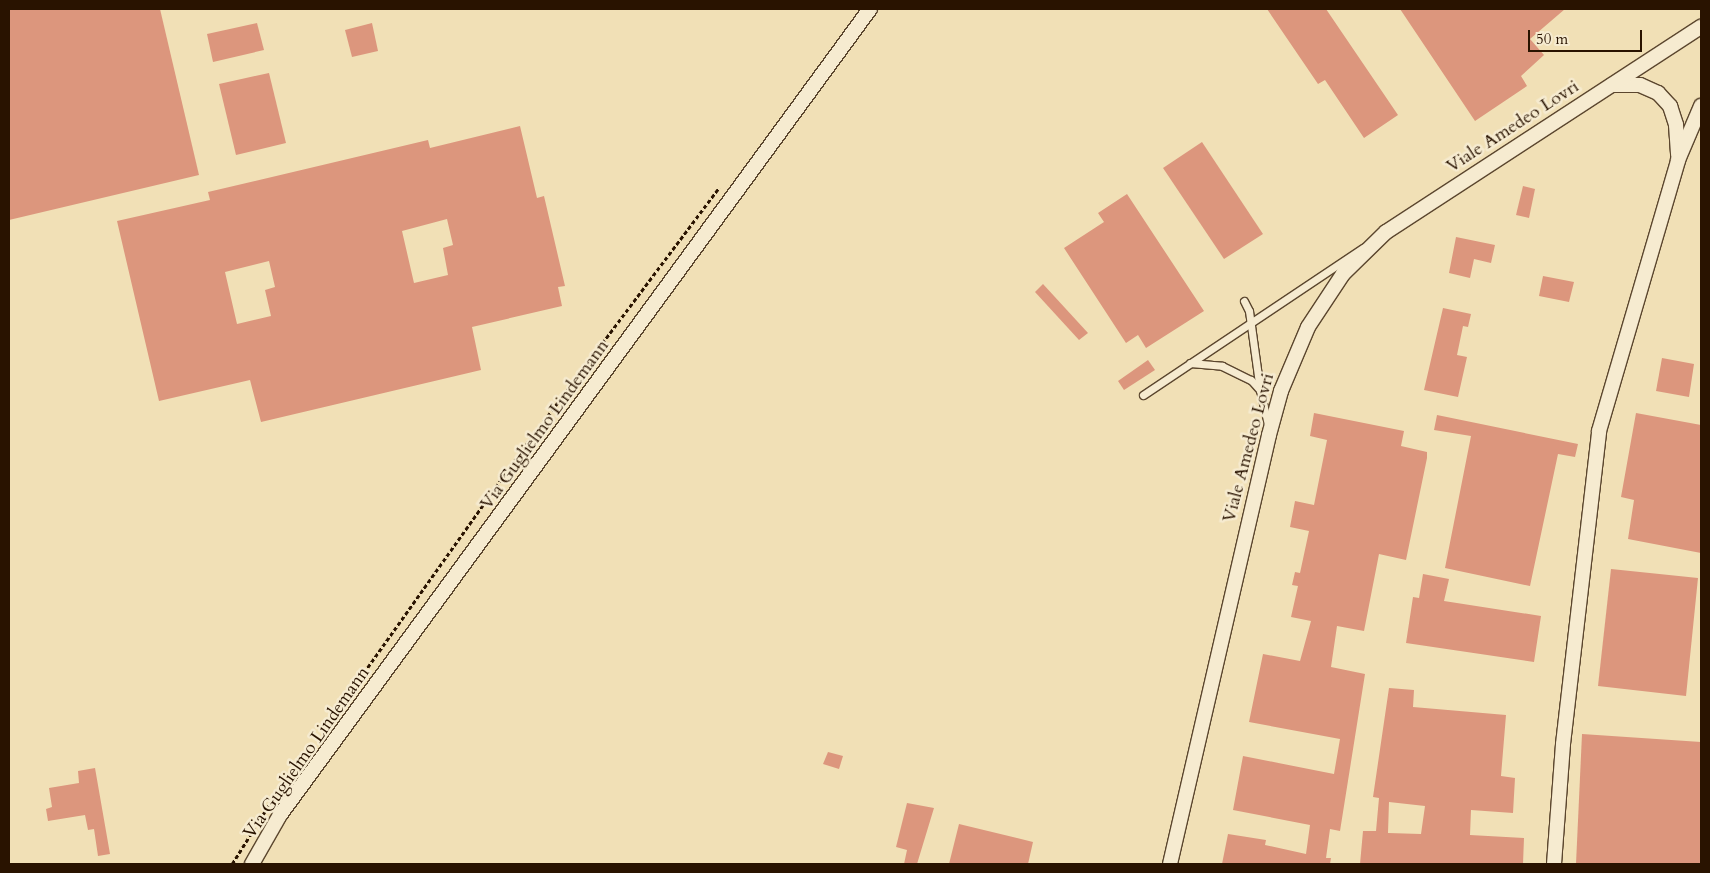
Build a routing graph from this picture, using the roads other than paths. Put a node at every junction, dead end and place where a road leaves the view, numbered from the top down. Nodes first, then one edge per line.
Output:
1 (870, 9) edge
2 (1701, 27) edge
3 (1611, 86) junction
4 (1701, 106) edge
5 (1678, 160) junction
6 (1386, 232) junction
7 (1244, 301) dead end
8 (1251, 322) junction
9 (1189, 363) junction
10 (1260, 390) junction
11 (1143, 395) dead end
12 (1269, 435) junction
13 (252, 864) edge
14 (1170, 864) edge
15 (1554, 864) edge

1 - 13 street, Via Guglielmo Lindemann
2 - 3 street, Viale Amedeo Lovri
3 - 5 street
3 - 6 street, Viale Amedeo Lovri
4 - 5 street
5 - 15 street
6 - 8 lane
6 - 12 street, Viale Amedeo Lovri
7 - 8 lane
8 - 9 lane
8 - 10 lane
9 - 10 lane
9 - 11 lane
10 - 12 lane
12 - 14 street, Viale Amedeo Lovri

